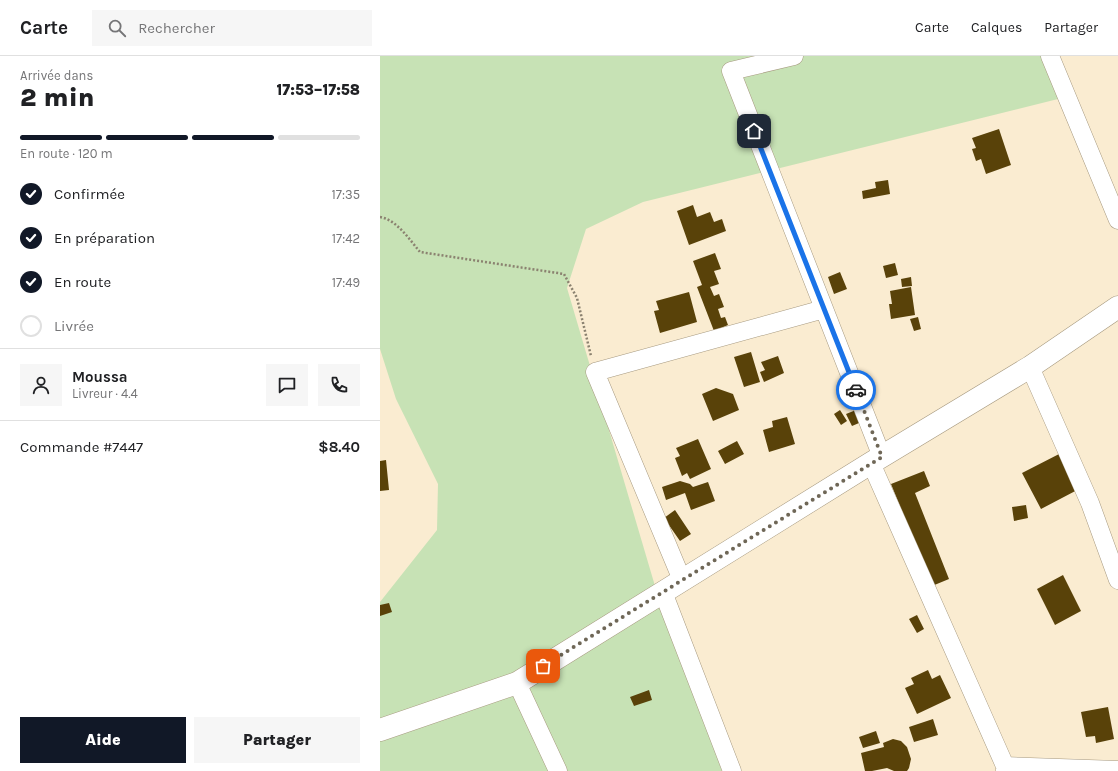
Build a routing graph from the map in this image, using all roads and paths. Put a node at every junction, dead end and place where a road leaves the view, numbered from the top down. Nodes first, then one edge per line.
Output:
1 (794, 56) edge
2 (1050, 56) edge
3 (380, 217) edge
4 (1118, 220) edge
5 (1118, 308) edge
6 (824, 310) junction
7 (1030, 367) junction
8 (595, 372) junction
9 (877, 460) junction
10 (682, 580) junction
11 (1118, 580) edge
12 (663, 592) junction
13 (517, 683) junction
14 (381, 726) edge
15 (1005, 769) edge
16 (1118, 770) edge
17 (558, 771) edge
18 (732, 771) edge

1 - 6 street
2 - 4 street
3 - 8 path
5 - 7 street
6 - 8 street
6 - 9 street
7 - 9 street
7 - 11 street
8 - 10 street
9 - 10 street
9 - 15 street
10 - 12 street
12 - 13 street
12 - 18 street
13 - 14 street
13 - 17 street
15 - 16 street

